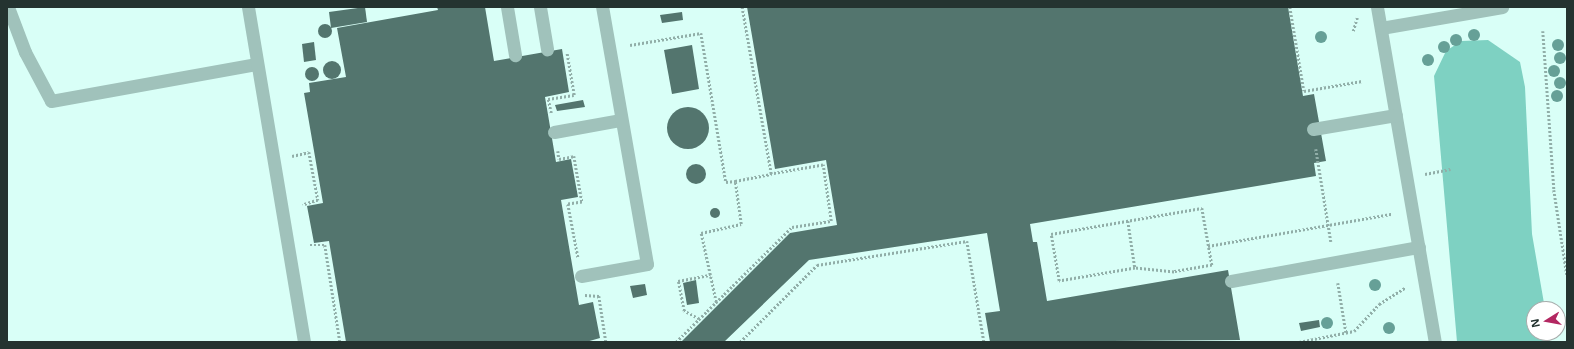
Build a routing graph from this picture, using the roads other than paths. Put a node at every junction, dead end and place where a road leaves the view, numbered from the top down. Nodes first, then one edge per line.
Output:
1 (8, 7) edge
2 (248, 7) edge
3 (507, 7) edge
4 (540, 7) edge
5 (602, 7) edge
6 (1377, 7) edge
7 (1502, 7) edge
8 (1381, 28) junction
9 (547, 49) dead end
10 (515, 55) dead end
11 (257, 64) junction
12 (1396, 115) junction
13 (621, 120) junction
14 (1312, 129) road end
15 (554, 132) road end
16 (1419, 247) junction
17 (581, 276) road end
18 (1231, 281) dead end
19 (304, 342) edge
20 (1435, 342) edge

1 - 11 lane
2 - 11 lane
3 - 10 lane
4 - 9 lane
5 - 13 lane
6 - 8 lane
7 - 8 lane
8 - 12 lane
11 - 19 lane
12 - 14 lane
12 - 16 lane
13 - 15 lane
13 - 17 lane
16 - 18 lane
16 - 20 lane

